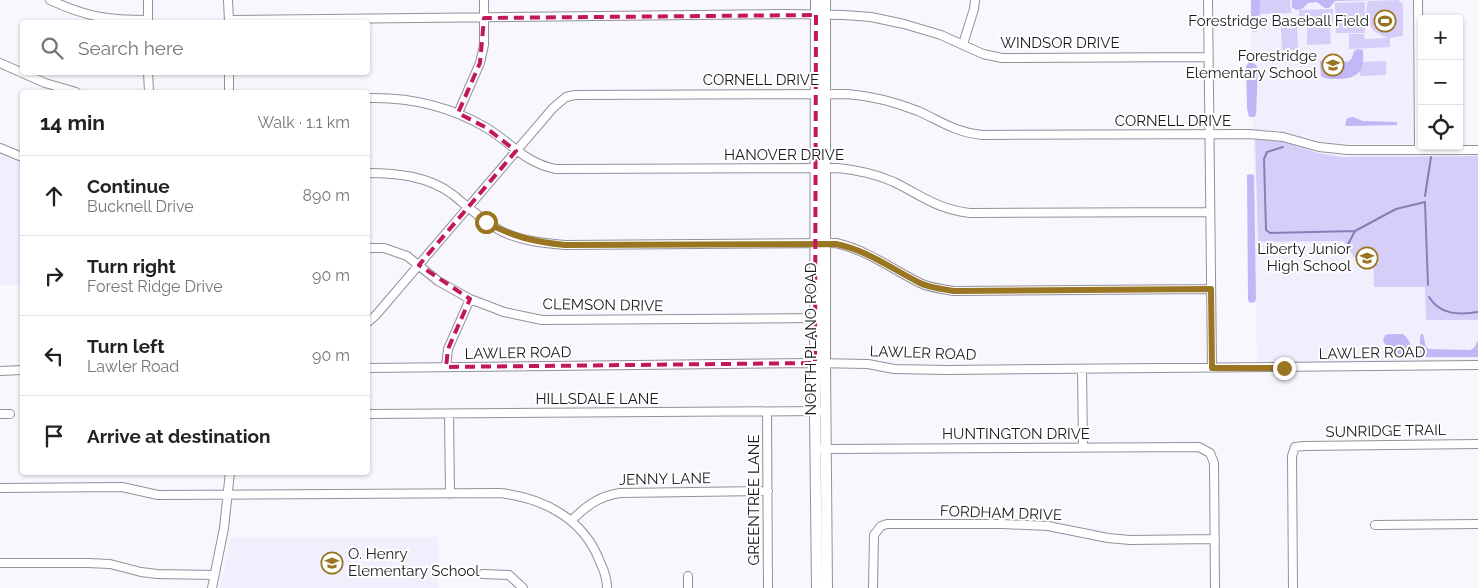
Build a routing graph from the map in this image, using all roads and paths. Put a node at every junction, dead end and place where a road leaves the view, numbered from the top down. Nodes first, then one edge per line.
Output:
1 (50, 0) edge
2 (148, 0) edge
3 (228, 0) edge
4 (484, 0) edge
5 (816, 0) edge
6 (825, 0) edge
7 (975, 0) edge
8 (1208, 0) edge
9 (1418, 0) edge
10 (820, 15) junction
11 (484, 18) junction
12 (116, 20) edge
13 (148, 20) edge
14 (229, 20) edge
15 (314, 20) edge
16 (963, 44) junction
17 (1208, 57) junction
18 (0, 63) edge
19 (20, 72) edge
20 (26, 75) edge
21 (148, 75) edge
22 (229, 75) edge
23 (69, 90) edge
24 (149, 90) edge
25 (229, 90) edge
26 (820, 93) junction
27 (370, 98) edge
28 (1419, 105) edge
29 (458, 114) junction
30 (1210, 134) junction
31 (0, 148) edge
32 (1418, 150) edge
33 (1463, 150) edge
34 (1478, 150) edge
35 (516, 152) junction
36 (20, 156) edge
37 (821, 168) junction
38 (370, 173) edge
39 (468, 207) junction
40 (1210, 212) junction
41 (815, 243) junction
42 (826, 244) junction
43 (370, 248) edge
44 (419, 265) junction
45 (1211, 289) junction
46 (470, 299) junction
47 (820, 318) junction
48 (370, 320) edge
49 (820, 364) junction
50 (1478, 365) edge
51 (446, 367) junction
52 (370, 368) edge
53 (1212, 368) junction
54 (1082, 369) junction
55 (20, 370) edge
56 (0, 371) edge
57 (815, 411) junction
58 (826, 411) junction
59 (767, 412) junction
60 (0, 414) edge
61 (10, 414) dead end
62 (370, 414) edge
63 (449, 414) junction
64 (1478, 444) edge
65 (1083, 447) junction
66 (816, 449) junction
67 (827, 449) junction
68 (230, 475) edge
69 (0, 488) edge
70 (768, 492) junction
71 (450, 494) junction
72 (228, 495) junction
73 (571, 521) junction
74 (1478, 524) edge
75 (1375, 525) dead end
76 (1215, 539) junction
77 (0, 563) edge
78 (483, 574) dead end
79 (214, 575) junction
80 (688, 576) dead end
81 (212, 588) edge
82 (523, 588) edge
83 (607, 588) edge
84 (688, 588) edge
85 (768, 588) edge
86 (817, 588) edge
87 (827, 588) edge
88 (873, 588) edge
89 (1215, 588) edge
90 (1293, 588) edge

1 - 12 street
2 - 13 street
3 - 14 street
4 - 11 street
5 - 10 main road, NORTH PLANO ROAD
6 - 10 main road, NORTH PLANO ROAD
7 - 16 street
8 - 17 street
9 - 28 street
10 - 11 street, WINDSOR DRIVE
10 - 16 street, WINDSOR DRIVE
10 - 26 main road, NORTH PLANO ROAD
11 - 15 street, WINDSOR DRIVE
11 - 29 street
16 - 17 street, WINDSOR DRIVE
17 - 30 street
18 - 19 street
20 - 23 street
21 - 24 street
22 - 25 street
26 - 30 street, CORNELL DRIVE
26 - 35 street, CORNELL DRIVE
26 - 37 main road, NORTH PLANO ROAD
27 - 29 street, HANOVER DRIVE
29 - 35 street, HANOVER DRIVE
30 - 32 street, CORNELL DRIVE
30 - 40 street
31 - 36 street
33 - 34 street, CORNELL DRIVE
35 - 37 street, HANOVER DRIVE
35 - 39 street, CORNELL DRIVE
37 - 40 street, HANOVER DRIVE
37 - 41 main road, NORTH PLANO ROAD
37 - 42 main road, NORTH PLANO ROAD
38 - 39 street
39 - 41 street
39 - 44 street, CORNELL DRIVE
40 - 45 street
41 - 42 street
41 - 47 main road, NORTH PLANO ROAD
42 - 45 street
42 - 47 main road, NORTH PLANO ROAD
43 - 44 street, CLEMSON DRIVE
44 - 46 street, CLEMSON DRIVE
44 - 48 street, CORNELL DRIVE
45 - 53 street
46 - 47 street, CLEMSON DRIVE
46 - 51 street
47 - 49 main road, NORTH PLANO ROAD
49 - 51 street, LAWLER ROAD
49 - 54 street, LAWLER ROAD
49 - 57 main road, NORTH PLANO ROAD
49 - 58 main road, NORTH PLANO ROAD
50 - 53 street, LAWLER ROAD
51 - 52 street, LAWLER ROAD
53 - 54 street, LAWLER ROAD
54 - 65 street
55 - 56 street
57 - 58 street, HILLSDALE LANE
57 - 59 street, HILLSDALE LANE
57 - 66 main road, NORTH PLANO ROAD
58 - 67 main road, NORTH PLANO ROAD
59 - 63 street, HILLSDALE LANE
59 - 70 street, GREENTREE LANE
60 - 61 street
62 - 63 street, HILLSDALE LANE
63 - 71 street
64 - 90 street, SUNRIDGE TRAIL
65 - 67 street, HUNTINGTON DRIVE
65 - 76 street, HUNTINGTON DRIVE
66 - 67 street, HUNTINGTON DRIVE
66 - 86 main road, NORTH PLANO ROAD
67 - 87 main road, NORTH PLANO ROAD
68 - 72 street
69 - 72 street
70 - 73 street, JENNY LANE
70 - 85 street, GREENTREE LANE
71 - 72 street
71 - 73 street
72 - 79 street
73 - 83 street
74 - 75 street
76 - 88 street, FORDHAM DRIVE
76 - 89 street
77 - 79 street
78 - 82 street
79 - 81 street
80 - 84 street

